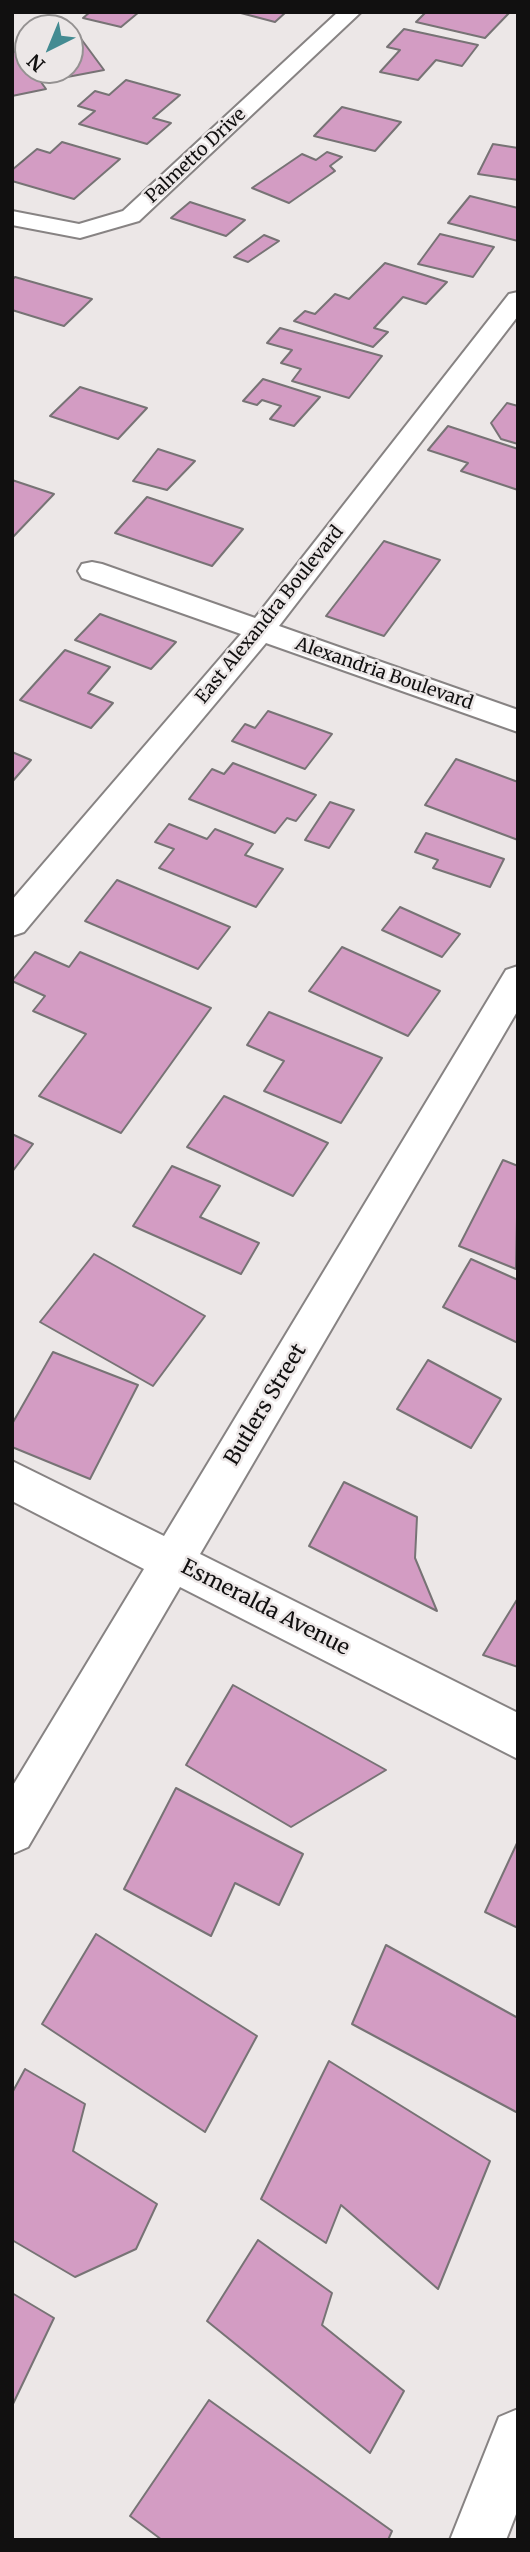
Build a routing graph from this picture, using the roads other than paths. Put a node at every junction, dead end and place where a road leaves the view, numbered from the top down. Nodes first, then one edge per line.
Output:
1 (351, 12) edge
2 (12, 218) edge
3 (518, 299) edge
4 (92, 571) dead end
5 (261, 631) junction
6 (518, 721) edge
7 (12, 923) edge
8 (518, 979) edge
9 (12, 1480) edge
10 (173, 1562) junction
11 (518, 1737) edge
12 (12, 1831) edge
13 (518, 2436) edge
14 (478, 2540) edge

1 - 2 street, Palmetto Drive
3 - 5 street, East Alexandra Boulevard
4 - 5 street, Alexandria Boulevard
5 - 6 street, Alexandria Boulevard
5 - 7 street, East Alexandra Boulevard
8 - 10 street, Butlers Street
9 - 10 street, Esmeralda Avenue
10 - 11 street, Esmeralda Avenue
10 - 12 street, Butlers Street
13 - 14 street

